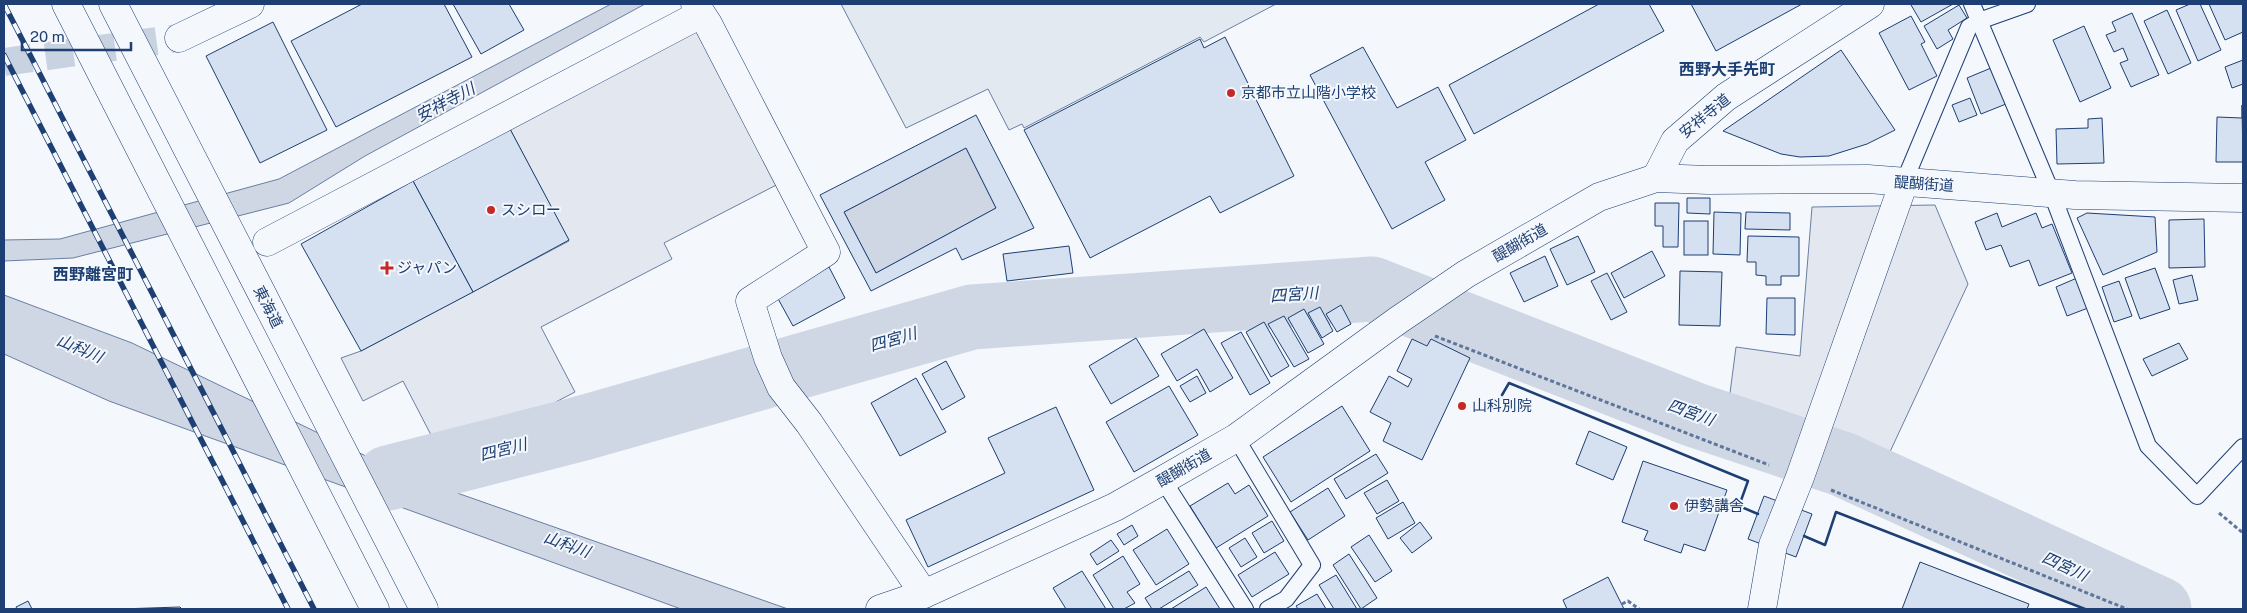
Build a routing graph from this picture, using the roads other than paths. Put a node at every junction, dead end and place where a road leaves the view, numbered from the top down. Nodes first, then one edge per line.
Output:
1 (66, 4) edge
2 (113, 4) edge
3 (250, 4) edge
4 (1870, 4) edge
5 (1972, 4) edge
6 (2027, 4) edge
7 (698, 9) edge
8 (1837, 14) edge
9 (1978, 21) junction
10 (179, 38) tunnel mouth
11 (1656, 178) junction
12 (1904, 182) junction
13 (2052, 194) junction
14 (2243, 198) edge
15 (267, 242) dead end
16 (1236, 438) junction
17 (2243, 447) edge
18 (1163, 480) junction
19 (924, 594) junction
20 (375, 609) edge
21 (424, 609) edge
22 (880, 609) edge
23 (1245, 609) edge
24 (1268, 609) edge
25 (1762, 609) edge

1 - 20 main road
2 - 21 main road, 東海道
3 - 10 main road
4 - 8 main road, 安祥寺道
5 - 9 lane
6 - 9 lane
7 - 15 main road
7 - 19 main road
8 - 11 main road, 安祥寺道
9 - 12 lane
9 - 13 lane
11 - 12 main road, 醍醐街道
11 - 16 main road, 醍醐街道
12 - 13 main road, 醍醐街道
12 - 25 main road
13 - 14 main road, 醍醐街道
13 - 17 lane
16 - 18 main road, 醍醐街道
16 - 24 lane
18 - 19 main road, 醍醐街道
18 - 23 lane
19 - 22 main road, 醍醐街道

